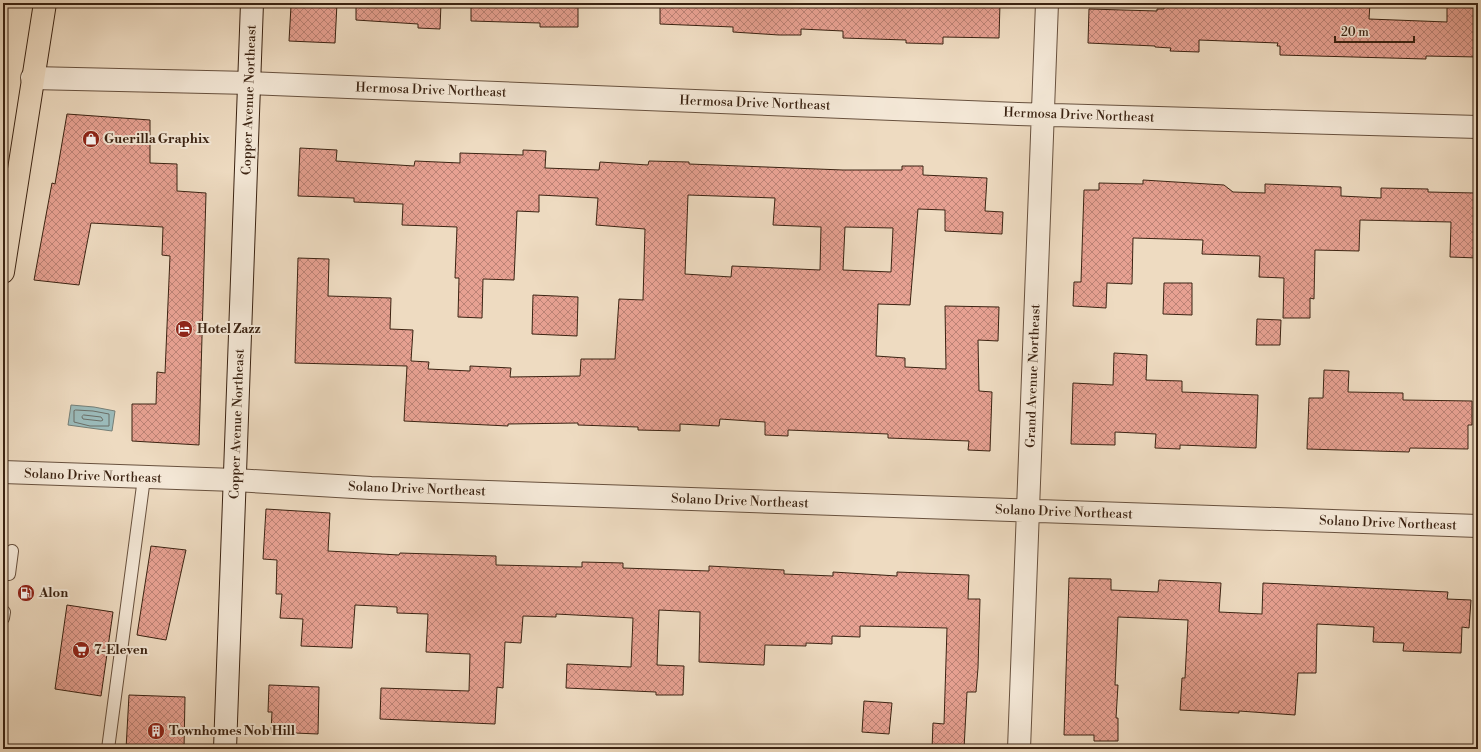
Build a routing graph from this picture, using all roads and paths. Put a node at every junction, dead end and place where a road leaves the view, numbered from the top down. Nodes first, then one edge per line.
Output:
1 (44, 3) edge
2 (252, 3) edge
3 (1046, 3) edge
4 (32, 78) junction
5 (250, 83) junction
6 (1043, 114) junction
7 (1478, 127) edge
8 (3, 272) edge
9 (3, 472) edge
10 (144, 478) junction
11 (235, 480) junction
12 (1027, 511) junction
13 (1478, 526) edge
14 (12, 551) dead end
15 (9, 574) dead end
16 (108, 749) edge
17 (225, 749) edge
18 (1019, 749) edge

1 - 4 main road
2 - 5 street, Copper Avenue Northeast
3 - 6 street, Grand Avenue Northeast
4 - 5 street, Hermosa Drive Northeast
4 - 8 main road
5 - 6 street, Hermosa Drive Northeast
5 - 11 street, Copper Avenue Northeast
6 - 7 street, Hermosa Drive Northeast
6 - 12 street, Grand Avenue Northeast
9 - 10 street, Solano Drive Northeast
10 - 11 street, Solano Drive Northeast
10 - 16 lane
11 - 12 street, Solano Drive Northeast
11 - 17 street, Copper Avenue Northeast
12 - 13 street, Solano Drive Northeast
12 - 18 street, Grand Avenue Northeast
14 - 15 lane

